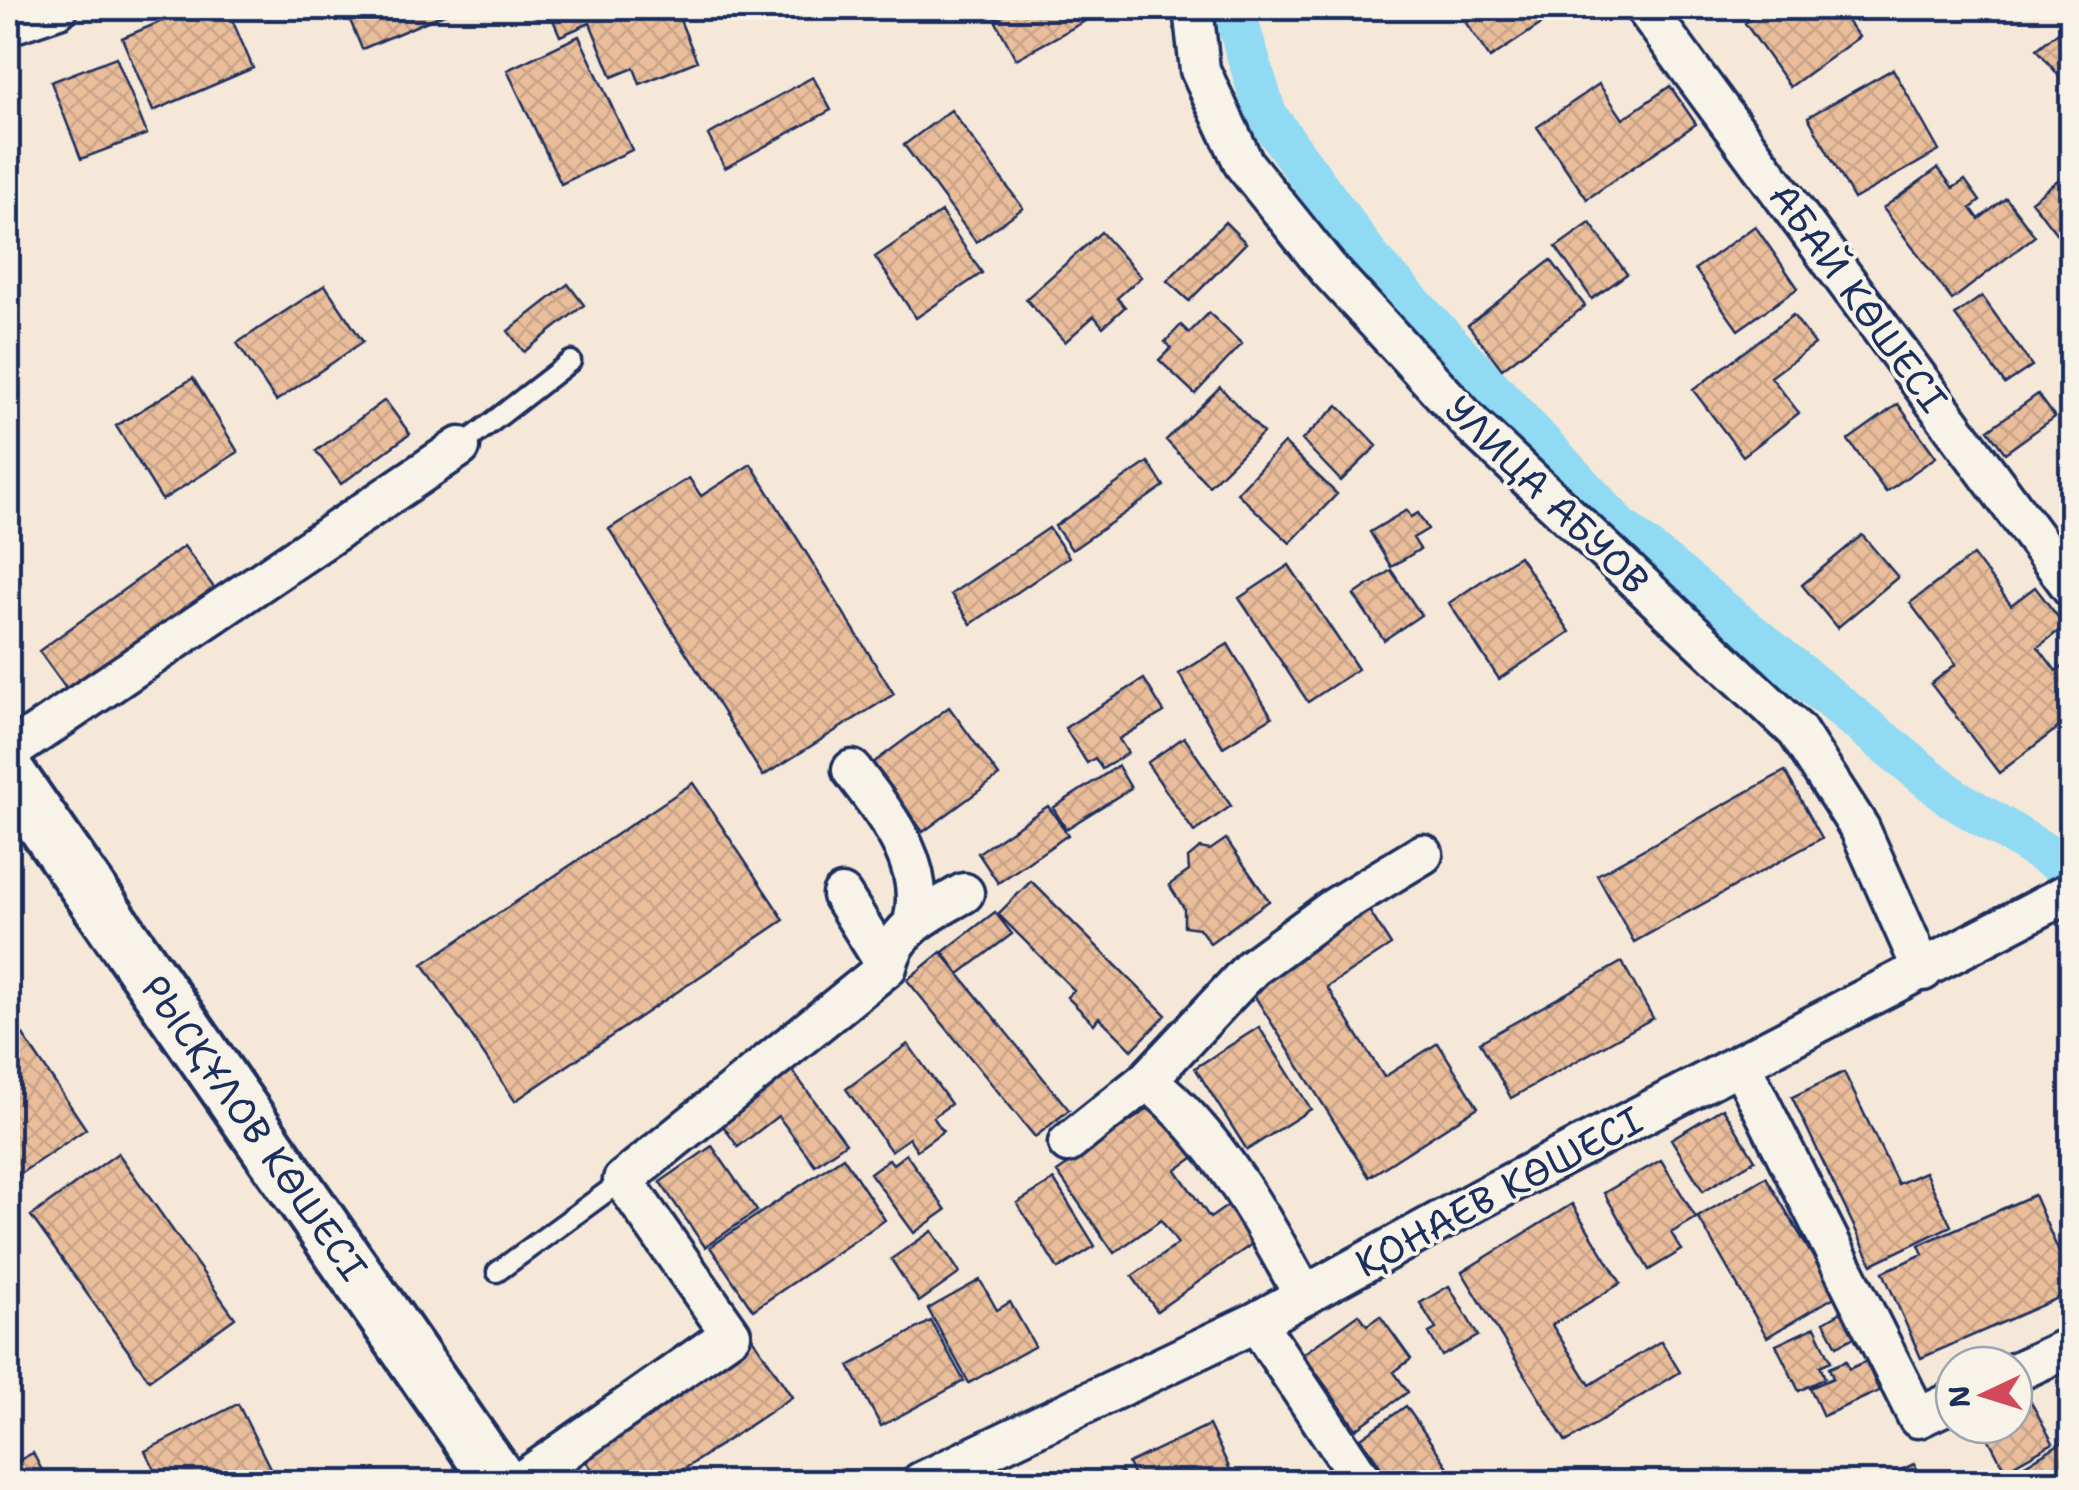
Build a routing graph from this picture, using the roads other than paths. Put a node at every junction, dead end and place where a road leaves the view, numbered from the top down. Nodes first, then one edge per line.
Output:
1 (58, 8) edge
2 (1193, 8) edge
3 (1645, 8) edge
4 (8, 25) edge
5 (571, 362) dead end
6 (460, 447) joint
7 (2072, 588) edge
8 (8, 754) edge
9 (852, 770) dead end
10 (8, 773) edge
11 (1423, 854) dead end
12 (964, 893) dead end
13 (842, 895) dead end
14 (2068, 899) edge
15 (913, 923) junction
16 (887, 967) junction
17 (1922, 971) junction
18 (1741, 1065) junction
19 (1147, 1080) junction
20 (1068, 1143) dead end
21 (623, 1180) junction
22 (497, 1272) dead end
23 (1304, 1296) junction
24 (1256, 1322) junction
25 (2072, 1346) edge
26 (2034, 1364) edge
27 (1934, 1410) edge
28 (500, 1482) edge
29 (520, 1482) edge
30 (920, 1482) edge
31 (1363, 1482) edge

1 - 4 street
2 - 17 street, УЛИЦА АБУОВ
3 - 7 street, АБАЙ КӨШЕСІ
5 - 6 lane
6 - 8 street
9 - 15 street
10 - 28 main road, РЫСҚҰЛОВ КӨШЕСІ
11 - 19 street
12 - 15 street
13 - 16 street
14 - 17 street, ҚОНАЕВ КӨШЕСІ
15 - 16 street
16 - 21 street
17 - 18 street, ҚОНАЕВ КӨШЕСІ
18 - 23 street, ҚОНАЕВ КӨШЕСІ
18 - 27 street
19 - 20 street
19 - 23 street
21 - 22 lane
21 - 29 street
23 - 24 street, ҚОНАЕВ КӨШЕСІ
24 - 30 street, ҚОНАЕВ КӨШЕСІ
24 - 31 street
25 - 26 street

